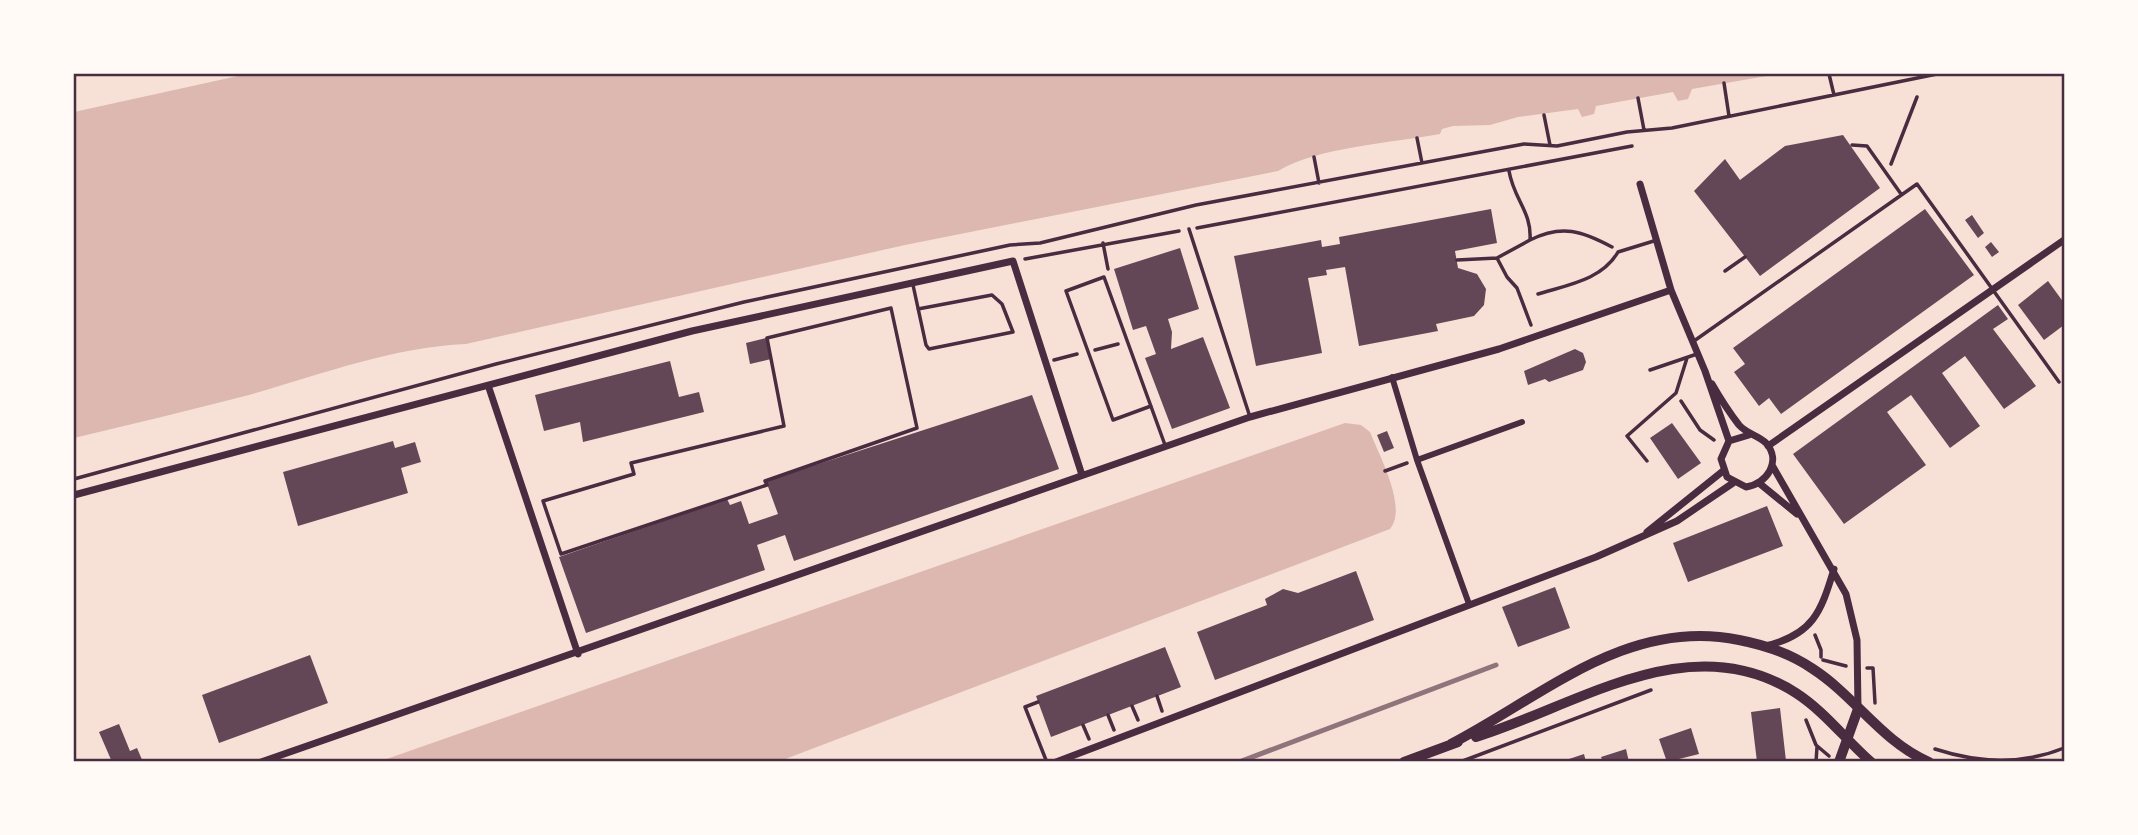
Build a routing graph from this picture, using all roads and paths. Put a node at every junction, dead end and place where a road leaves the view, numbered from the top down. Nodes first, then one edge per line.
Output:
1 (1830, 76) edge
2 (1724, 83) dead end
3 (1834, 95) dead end
4 (1917, 97) dead end
5 (1638, 98) dead end
6 (1545, 115) dead end
7 (1729, 116) dead end
8 (1644, 130) dead end
9 (1417, 138) dead end
10 (1550, 145) dead end
11 (1852, 145) dead end
12 (1632, 146) dead end
13 (1314, 157) dead end
14 (1422, 163) dead end
15 (1509, 171) junction
16 (1887, 174) junction
17 (1319, 183) dead end
18 (1640, 184) dead end
19 (1901, 194) junction
20 (1189, 229) junction
21 (1530, 240) junction
22 (1658, 240) junction
23 (2064, 240) edge
24 (1103, 243) junction
25 (1618, 252) junction
26 (1745, 257) dead end
27 (1497, 258) junction
28 (1457, 260) dead end
29 (1013, 261) junction
30 (1725, 271) dead end
31 (1104, 277) junction
32 (913, 285) junction
33 (1991, 289) junction
34 (1671, 290) junction
35 (1538, 294) dead end
36 (891, 308) joint
37 (918, 309) junction
38 (1535, 337) junction
39 (1693, 341) junction
40 (1698, 354) junction
41 (1686, 358) junction
42 (1650, 370) dead end
43 (1705, 371) junction
44 (1392, 377) junction
45 (2059, 382) dead end
46 (488, 384) junction
47 (1676, 393) junction
48 (1151, 406) junction
49 (1250, 417) junction
50 (1522, 422) dead end
51 (1749, 435) junction
52 (1714, 440) dead end
53 (1729, 441) junction
54 (1768, 446) junction
55 (1166, 447) junction
56 (1416, 460) junction
57 (1647, 461) dead end
58 (1772, 465) junction
59 (1385, 471) dead end
60 (1723, 471) junction
61 (1082, 475) junction
62 (1733, 483) junction
63 (1759, 483) junction
64 (74, 495) edge
65 (1801, 517) junction
66 (1638, 538) junction
67 (1834, 569) junction
68 (1469, 604) junction
69 (1814, 633) dead end
70 (1765, 646) junction
71 (578, 654) junction
72 (1844, 666) dead end
73 (1873, 668) dead end
74 (1654, 689) dead end
75 (1157, 696) dead end
76 (1038, 702) dead end
77 (1160, 704) dead end
78 (1132, 706) dead end
79 (1858, 709) junction
80 (1880, 712) dead end
81 (1135, 713) dead end
82 (1108, 715) dead end
83 (1802, 716) dead end
84 (1111, 723) dead end
85 (1083, 725) dead end
86 (1086, 732) dead end
87 (1848, 741) junction
88 (1451, 744) junction
89 (1816, 745) junction
90 (1933, 748) dead end
91 (2064, 748) edge
92 (1822, 750) dead end
93 (261, 761) edge
94 (1046, 761) edge
95 (1056, 761) edge
96 (1404, 761) edge
97 (1460, 761) edge
98 (1816, 761) edge
99 (1839, 761) edge
100 (1871, 761) edge
101 (1929, 761) edge

1 - 3 path
2 - 7 path
4 - 16 path
5 - 8 path
6 - 10 path
9 - 14 path
11 - 16 lane
12 - 15 path
13 - 17 path
15 - 20 path
15 - 21 path
16 - 19 lane
18 - 22 street
19 - 33 lane
19 - 39 lane
20 - 24 path
20 - 49 lane
21 - 25 path
21 - 27 path
22 - 25 lane
22 - 34 street
23 - 33 street
24 - 29 path
24 - 31 path
25 - 35 lane
26 - 30 path
27 - 28 path
27 - 38 path
29 - 32 street
29 - 61 street
31 - 48 lane
31 - 48 lane
32 - 37 lane
32 - 46 street
33 - 45 lane
33 - 54 street
34 - 38 street
34 - 39 street
36 - 36 lane
37 - 37 lane
38 - 44 street
39 - 40 street
40 - 41 lane
40 - 43 street
41 - 42 lane
41 - 47 lane
43 - 51 street
43 - 53 street
44 - 49 street
44 - 56 street
46 - 64 street
46 - 71 street
47 - 52 path
47 - 57 lane
48 - 55 lane
49 - 55 street
50 - 56 street
51 - 53 street
51 - 54 street
53 - 60 street
54 - 58 street
55 - 61 street
56 - 59 path
56 - 68 street
58 - 63 street
58 - 65 street
60 - 62 street
60 - 66 street
61 - 71 street
62 - 63 street
62 - 66 street
63 - 65 street
65 - 67 street
66 - 68 street
67 - 70 street
67 - 79 street
68 - 95 street
69 - 72 path
70 - 79 main road
70 - 88 main road
71 - 93 street
73 - 80 path
74 - 97 path
75 - 77 path
76 - 94 path
78 - 81 path
79 - 87 street
79 - 101 main road
82 - 84 path
83 - 89 path
85 - 86 path
87 - 88 main road
87 - 99 street
87 - 100 main road
88 - 96 main road
89 - 92 path
89 - 98 path
90 - 91 path

